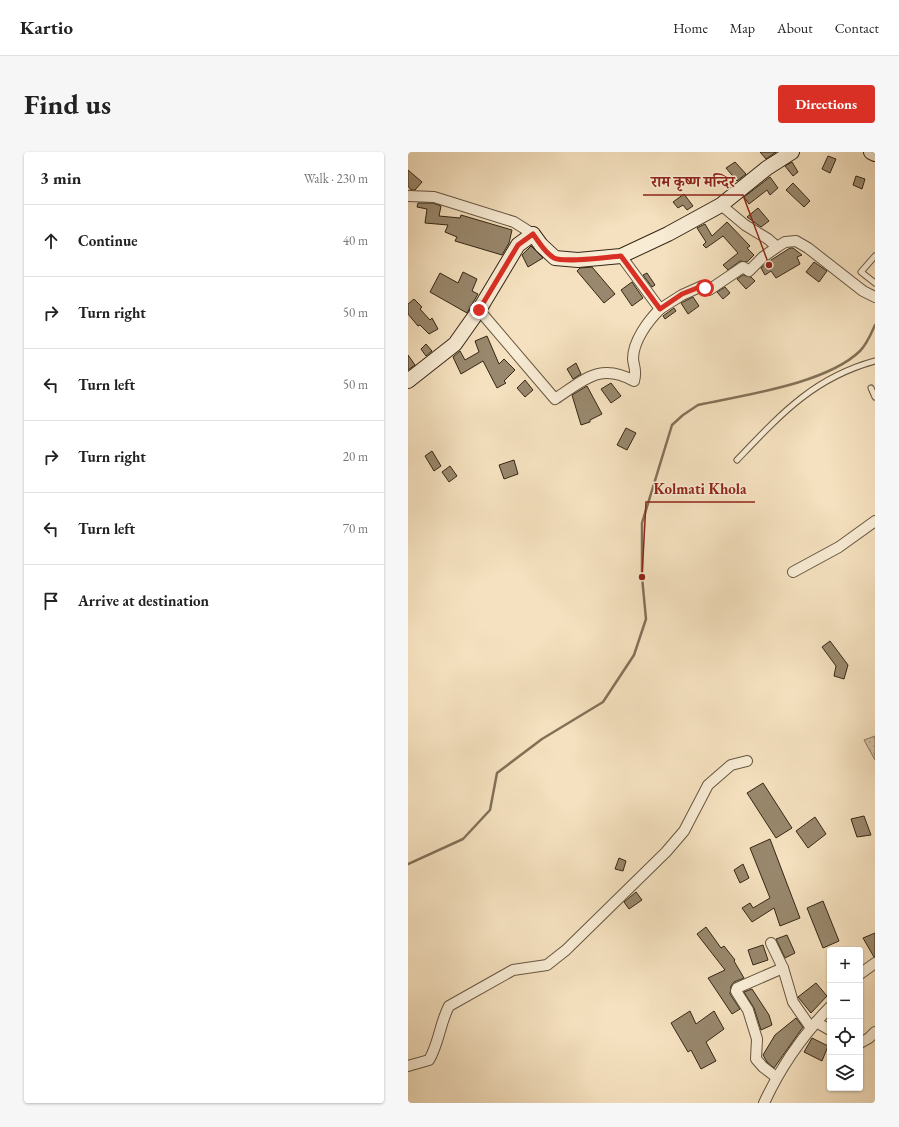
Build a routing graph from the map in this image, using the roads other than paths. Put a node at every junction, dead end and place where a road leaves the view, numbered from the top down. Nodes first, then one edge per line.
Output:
1 (792, 152) edge
2 (871, 152) edge
3 (875, 154) edge
4 (408, 196) edge
5 (721, 205) junction
6 (533, 234) junction
7 (777, 248) junction
8 (621, 256) junction
9 (875, 256) edge
10 (875, 283) edge
11 (875, 297) edge
12 (660, 309) junction
13 (479, 310) junction
14 (875, 361) edge
15 (408, 381) edge
16 (871, 388) dead end
17 (875, 397) edge
18 (737, 460) dead end
19 (875, 521) edge
20 (793, 572) dead end
21 (747, 761) dead end
22 (771, 943) dead end
23 (875, 964) edge
24 (783, 968) junction
25 (863, 972) edge
26 (827, 1011) edge
27 (813, 1025) junction
28 (827, 1029) edge
29 (875, 1032) edge
30 (863, 1041) edge
31 (408, 1066) edge
32 (776, 1077) junction
33 (764, 1103) edge

1 - 5 street
2 - 3 street
4 - 6 street
5 - 7 street
5 - 8 street
6 - 8 street
6 - 13 street
7 - 11 street
7 - 12 street
8 - 12 street
9 - 10 lane
12 - 13 street
13 - 15 street
14 - 18 lane
16 - 17 lane
19 - 20 street
21 - 31 street
22 - 24 street
23 - 25 street
24 - 27 street
24 - 32 street
26 - 27 street
27 - 28 street
27 - 32 street
29 - 30 street
32 - 33 street

